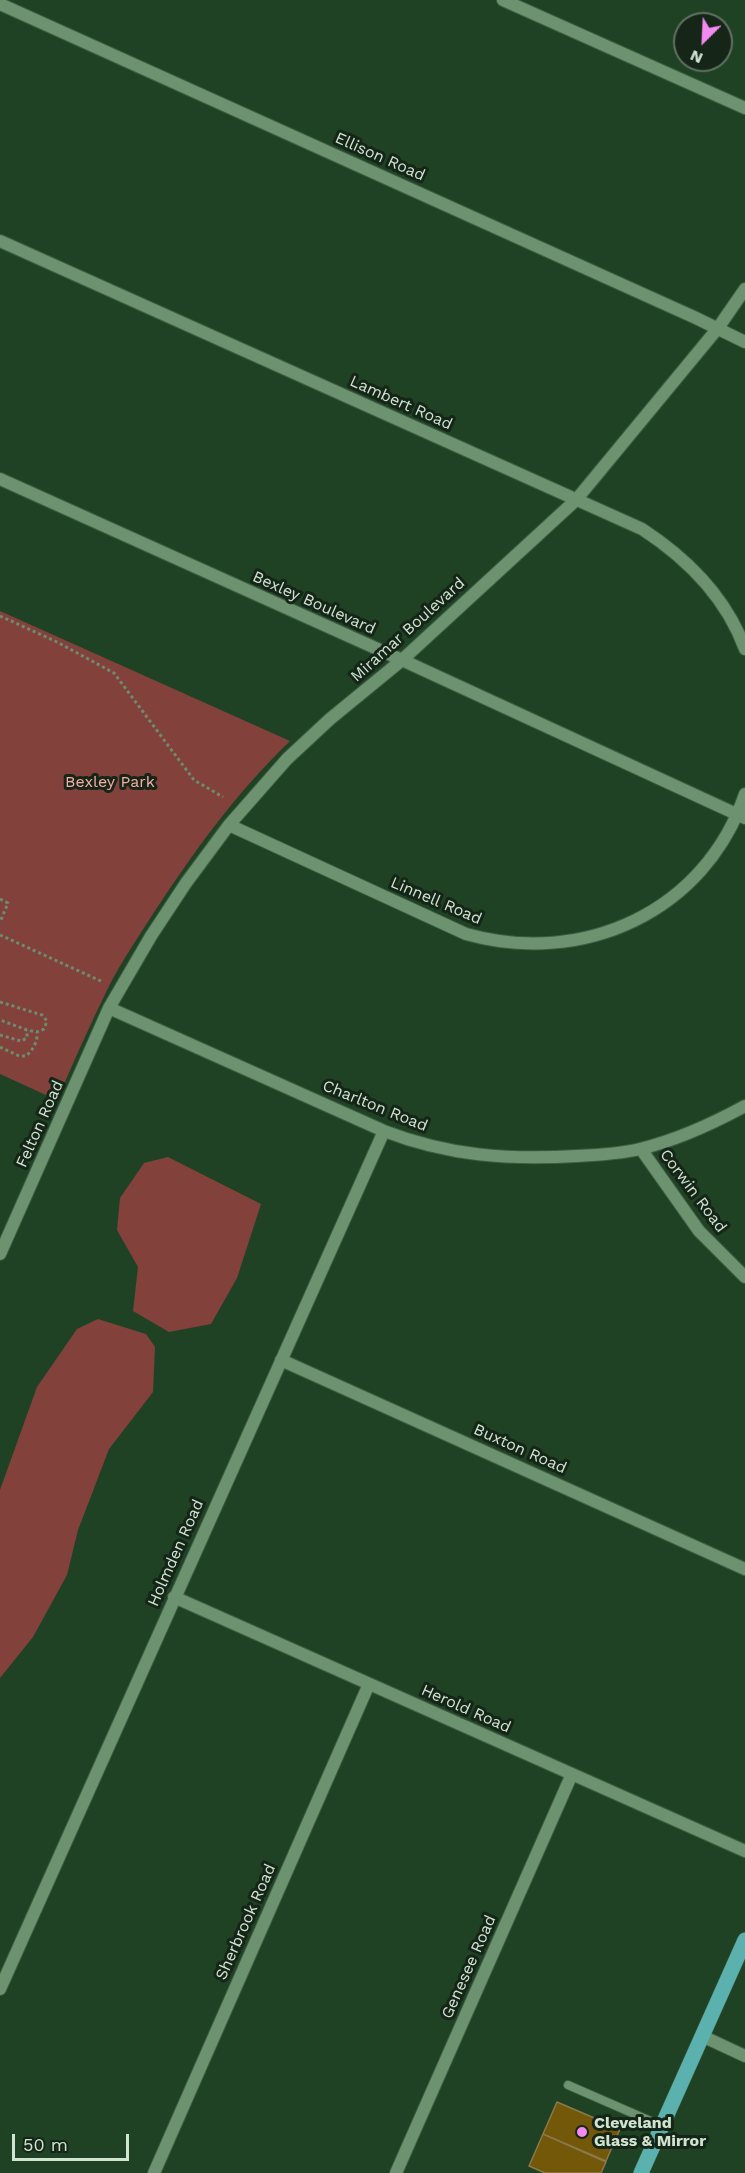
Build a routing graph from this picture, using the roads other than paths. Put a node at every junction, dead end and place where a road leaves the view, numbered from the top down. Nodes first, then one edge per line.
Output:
1 (503, 0) edge
2 (0, 4) edge
3 (745, 108) edge
4 (0, 241) edge
5 (745, 290) edge
6 (718, 328) junction
7 (745, 342) edge
8 (0, 479) edge
9 (576, 500) junction
10 (745, 649) edge
11 (402, 660) junction
12 (745, 794) edge
13 (741, 817) edge
14 (229, 825) junction
15 (109, 1008) junction
16 (745, 1106) edge
17 (384, 1131) junction
18 (641, 1149) junction
19 (0, 1254) edge
20 (745, 1277) edge
21 (281, 1360) junction
22 (745, 1569) edge
23 (174, 1597) junction
24 (369, 1684) junction
25 (572, 1774) junction
26 (745, 1851) edge
27 (745, 1940) edge
28 (0, 1989) edge
29 (702, 2036) junction
30 (745, 2056) edge
31 (568, 2085) dead end
32 (662, 2126) junction
33 (154, 2173) edge
34 (396, 2173) edge
35 (641, 2173) edge

1 - 3 street
2 - 6 street, Ellison Road
4 - 9 street, Lambert Road
5 - 6 street, Miramar Boulevard
6 - 7 street, Ellison Road
6 - 9 street, Miramar Boulevard
8 - 11 street, Bexley Boulevard
9 - 10 street, Lambert Road
9 - 11 street, Miramar Boulevard
11 - 13 street, Bexley Boulevard
11 - 14 street, Miramar Boulevard
12 - 13 street
13 - 14 street, Linnell Road
14 - 15 street, Miramar Boulevard
15 - 17 street, Charlton Road
15 - 19 street, Felton Road
16 - 18 street, Charlton Road
17 - 18 street, Charlton Road
17 - 21 street, Holmden Road
18 - 20 street, Corwin Road
21 - 22 street, Buxton Road
21 - 23 street, Holmden Road
23 - 24 street, Herold Road
23 - 28 street, Holmden Road
24 - 25 street, Herold Road
24 - 33 street, Sherbrook Road
25 - 26 street, Herold Road
25 - 34 street, Genesee Road
27 - 29 main road
29 - 30 street
29 - 32 main road
31 - 32 lane
32 - 35 main road

